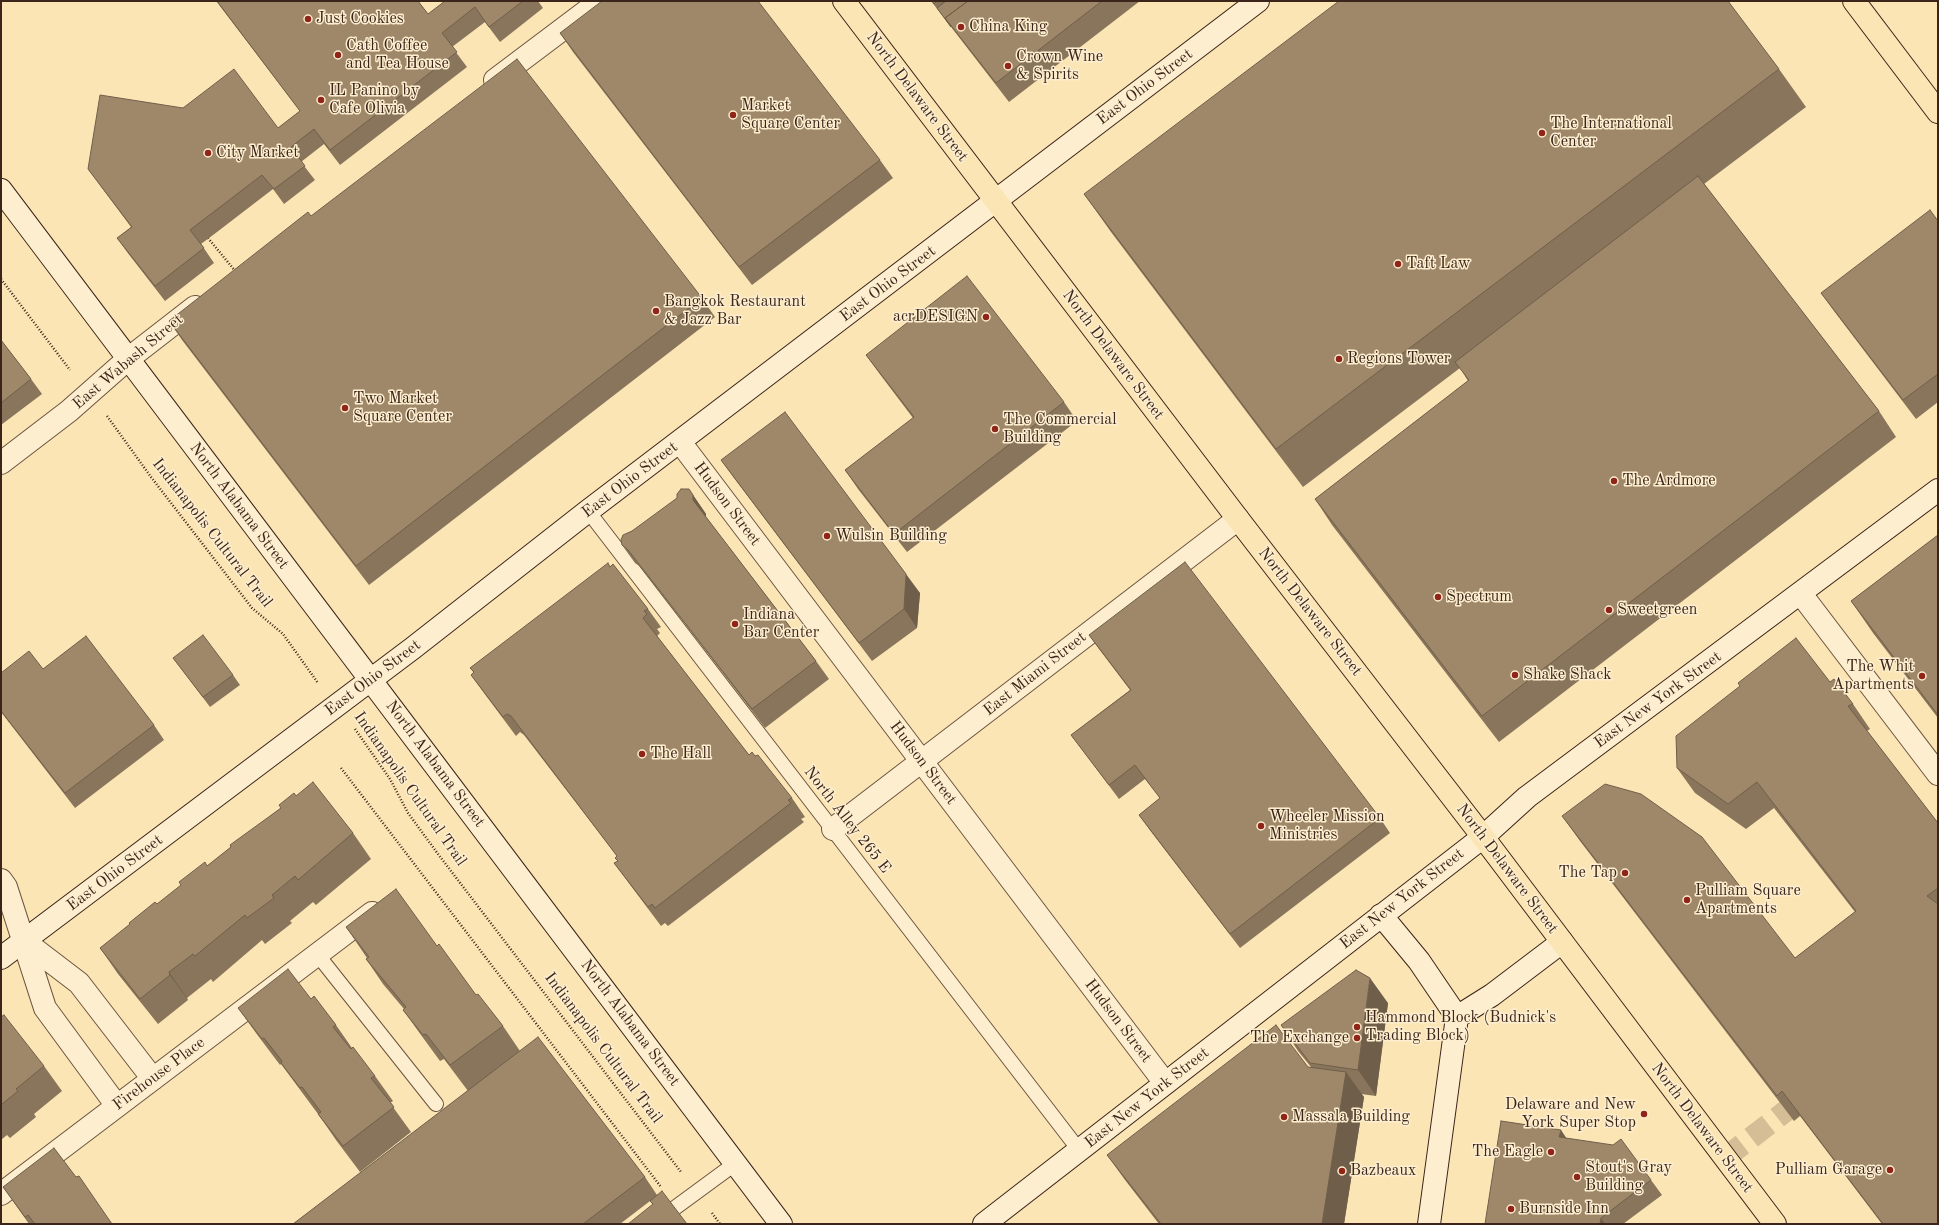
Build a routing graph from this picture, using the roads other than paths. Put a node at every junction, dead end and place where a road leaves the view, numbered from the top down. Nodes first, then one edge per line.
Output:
1 (600, 1) edge
2 (844, 1) edge
3 (1258, 1) edge
4 (1854, 1) edge
5 (478, 92) edge
6 (1938, 112) edge
7 (1, 190) edge
8 (996, 201) junction
9 (211, 295) edge
10 (128, 359) junction
11 (680, 442) junction
12 (1, 463) edge
13 (1938, 490) edge
14 (588, 511) junction
15 (1238, 519) junction
16 (1801, 594) junction
17 (371, 680) junction
18 (922, 761) junction
19 (1938, 774) edge
20 (833, 829) junction
21 (1483, 837) junction
22 (1, 880) edge
23 (388, 901) edge
24 (1382, 915) junction
25 (24, 941) junction
26 (1562, 942) junction
27 (317, 954) junction
28 (1, 958) edge
29 (1457, 1017) junction
30 (153, 1079) junction
31 (1165, 1083) junction
32 (436, 1104) dead end
33 (117, 1106) junction
34 (1079, 1150) junction
35 (736, 1163) junction
36 (1, 1194) edge
37 (653, 1224) edge
38 (782, 1224) edge
39 (984, 1224) edge
40 (1429, 1224) edge
41 (1775, 1224) edge

1 - 5 main road
2 - 8 main road, North Delaware Street
3 - 8 main road, East Ohio Street
4 - 6 main road
7 - 10 main road, North Alabama Street
8 - 11 main road, East Ohio Street
8 - 15 main road, North Delaware Street
9 - 10 main road, East Wabash Street
10 - 12 main road, East Wabash Street
10 - 17 main road, North Alabama Street
11 - 14 main road, East Ohio Street
11 - 18 main road, Hudson Street
13 - 16 main road, East New York Street
14 - 17 main road, East Ohio Street
14 - 20 lane, North Alley 265 E
15 - 18 main road, East Miami Street
15 - 21 main road, North Delaware Street
16 - 19 main road
16 - 21 main road, East New York Street
17 - 25 main road, East Ohio Street
17 - 35 main road, North Alabama Street
18 - 20 main road, East Miami Street
18 - 31 main road, Hudson Street
20 - 34 lane, North Alley 265 E
21 - 24 main road, East New York Street
21 - 26 main road, North Delaware Street
22 - 25 main road
23 - 27 main road, Firehouse Place
24 - 29 main road
24 - 31 main road, East New York Street
25 - 28 main road, East Ohio Street
25 - 30 main road
25 - 33 main road
26 - 29 main road
26 - 41 main road, North Delaware Street
27 - 30 main road, Firehouse Place
27 - 32 lane
29 - 40 main road
30 - 33 main road, Firehouse Place
31 - 34 main road, East New York Street
33 - 36 main road, Firehouse Place
34 - 39 main road, East New York Street
35 - 37 lane
35 - 38 main road, North Alabama Street

